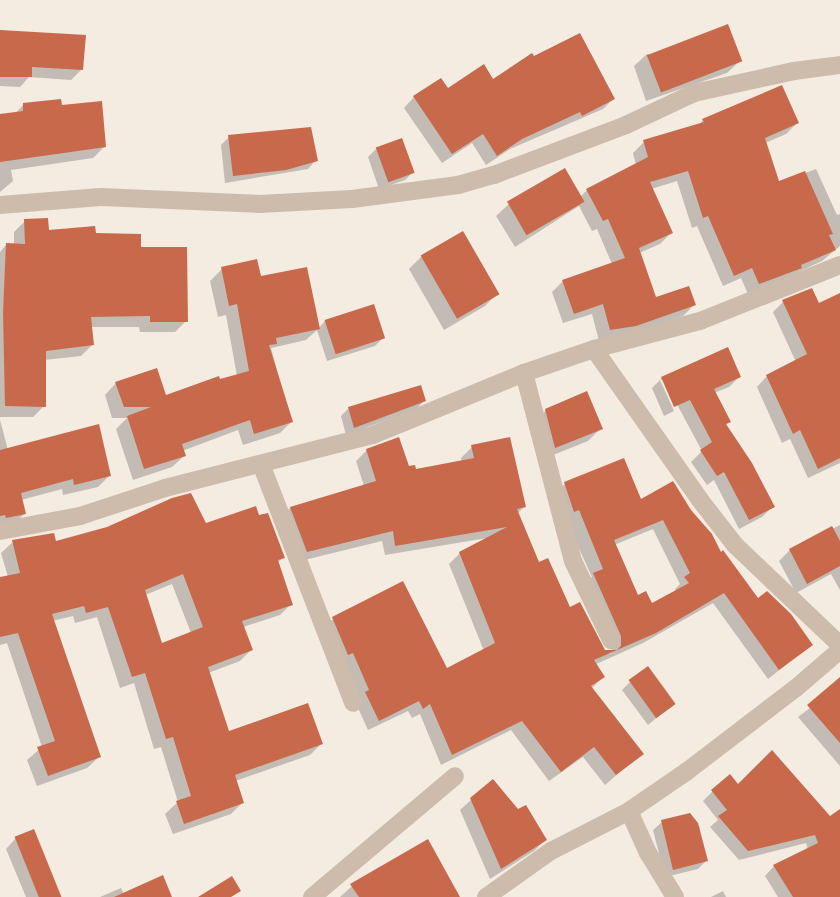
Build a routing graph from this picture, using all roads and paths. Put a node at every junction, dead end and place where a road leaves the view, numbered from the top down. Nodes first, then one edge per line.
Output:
1 (840, 65) edge
2 (0, 205) edge
3 (840, 265) edge
4 (594, 349) junction
5 (524, 373) junction
6 (261, 464) junction
7 (0, 531) edge
8 (611, 639) dead end
9 (840, 648) edge
10 (353, 703) dead end
11 (455, 776) dead end
12 (629, 810) junction
13 (312, 897) edge
14 (486, 897) edge
15 (675, 897) edge

1 - 2 street
3 - 4 street
4 - 5 street
4 - 9 street
5 - 6 street
5 - 8 street
6 - 7 street
6 - 10 street
9 - 12 street
11 - 13 street
12 - 14 street
12 - 15 street

